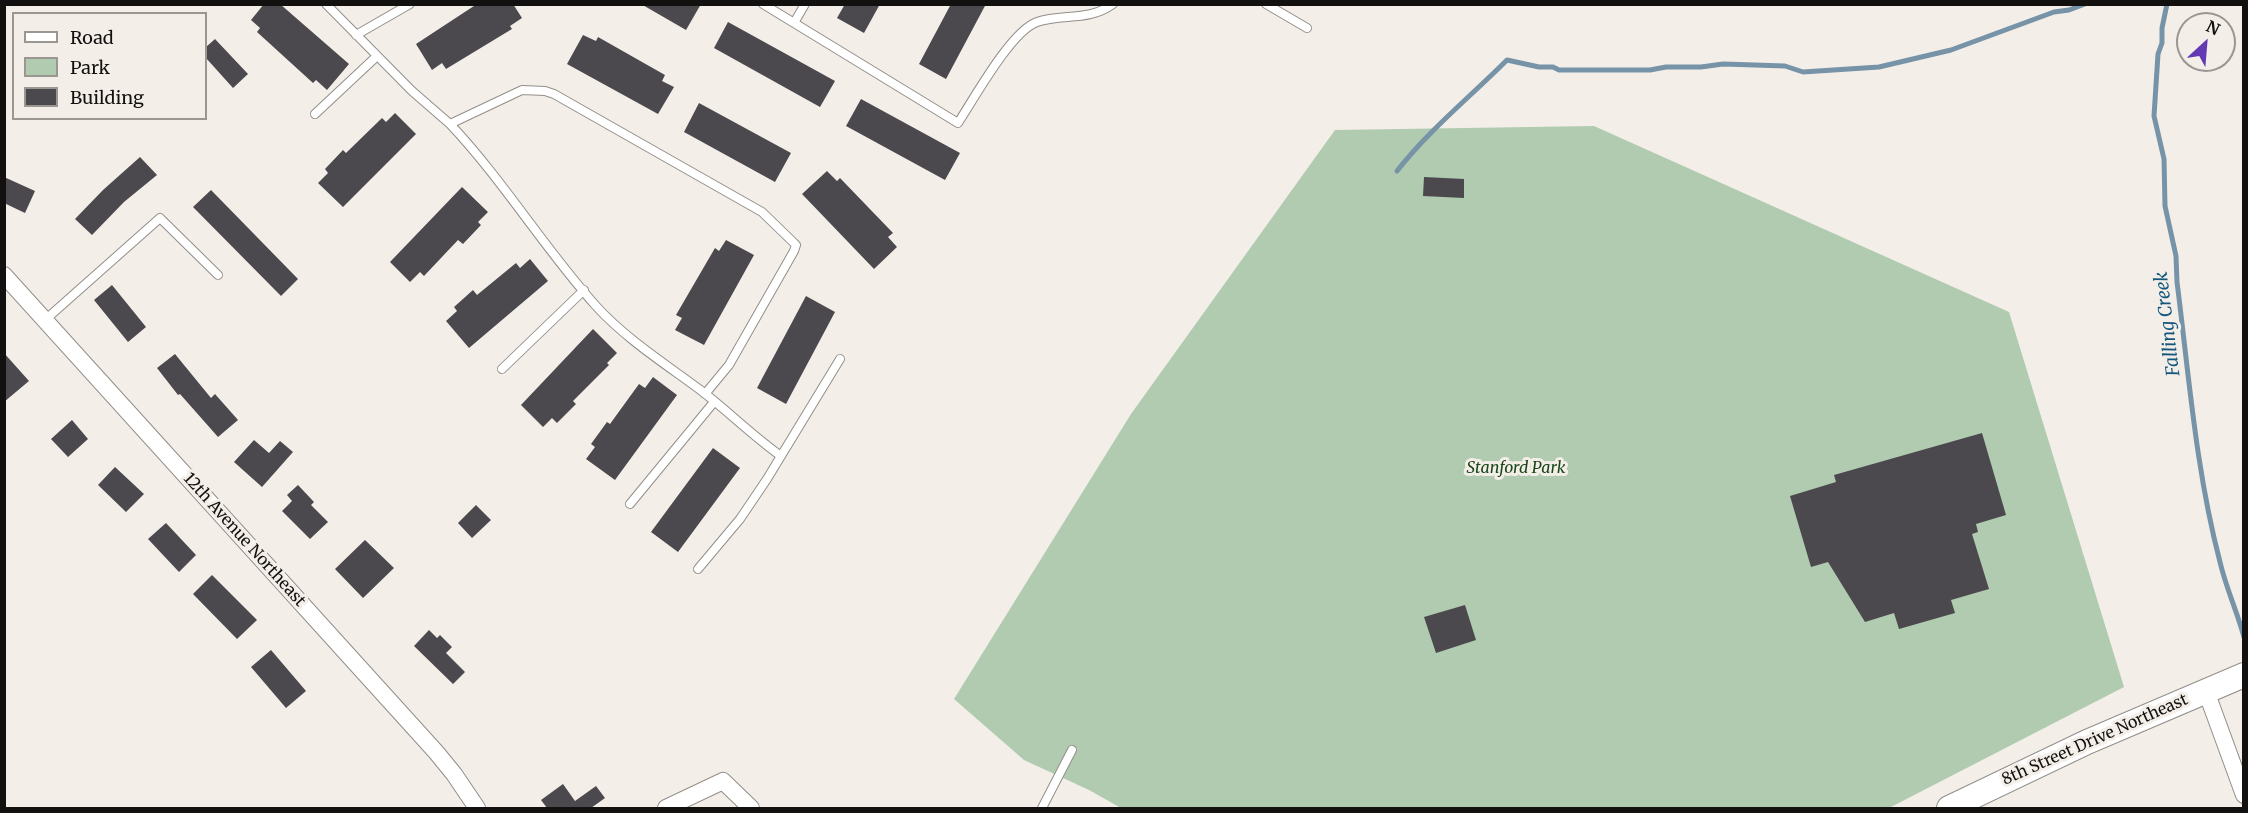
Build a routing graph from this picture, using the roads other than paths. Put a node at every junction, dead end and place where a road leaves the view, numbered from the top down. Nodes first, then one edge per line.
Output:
1 (326, 4) edge
2 (410, 4) edge
3 (763, 4) edge
4 (805, 4) edge
5 (1113, 4) edge
6 (1266, 4) edge
7 (795, 23) junction
8 (1307, 28) dead end
9 (356, 35) junction
10 (377, 56) junction
11 (315, 114) dead end
12 (450, 124) junction
13 (4, 275) edge
14 (218, 275) dead end
15 (584, 290) junction
16 (45, 320) junction
17 (840, 358) dead end
18 (502, 369) dead end
19 (705, 394) junction
20 (714, 402) junction
21 (782, 456) junction
22 (630, 504) dead end
23 (698, 569) dead end
24 (2244, 675) edge
25 (2206, 691) junction
26 (1072, 750) dead end
27 (2244, 795) edge
28 (477, 808) edge
29 (666, 808) edge
30 (751, 808) edge
31 (1042, 808) edge
32 (1949, 808) edge

1 - 9 lane
2 - 9 lane
3 - 7 lane
4 - 7 lane
5 - 7 lane
6 - 8 lane
9 - 10 lane
10 - 11 lane
10 - 12 lane
12 - 15 lane
12 - 19 lane
13 - 16 street, 12th Avenue Northeast
14 - 16 lane
15 - 18 lane
15 - 19 lane
16 - 28 street, 12th Avenue Northeast
17 - 21 lane
19 - 20 lane
20 - 21 lane
20 - 22 lane
21 - 23 lane
24 - 25 main road, 8th Street Drive Northeast
25 - 27 street
25 - 32 main road, 8th Street Drive Northeast
26 - 31 lane
29 - 30 street

